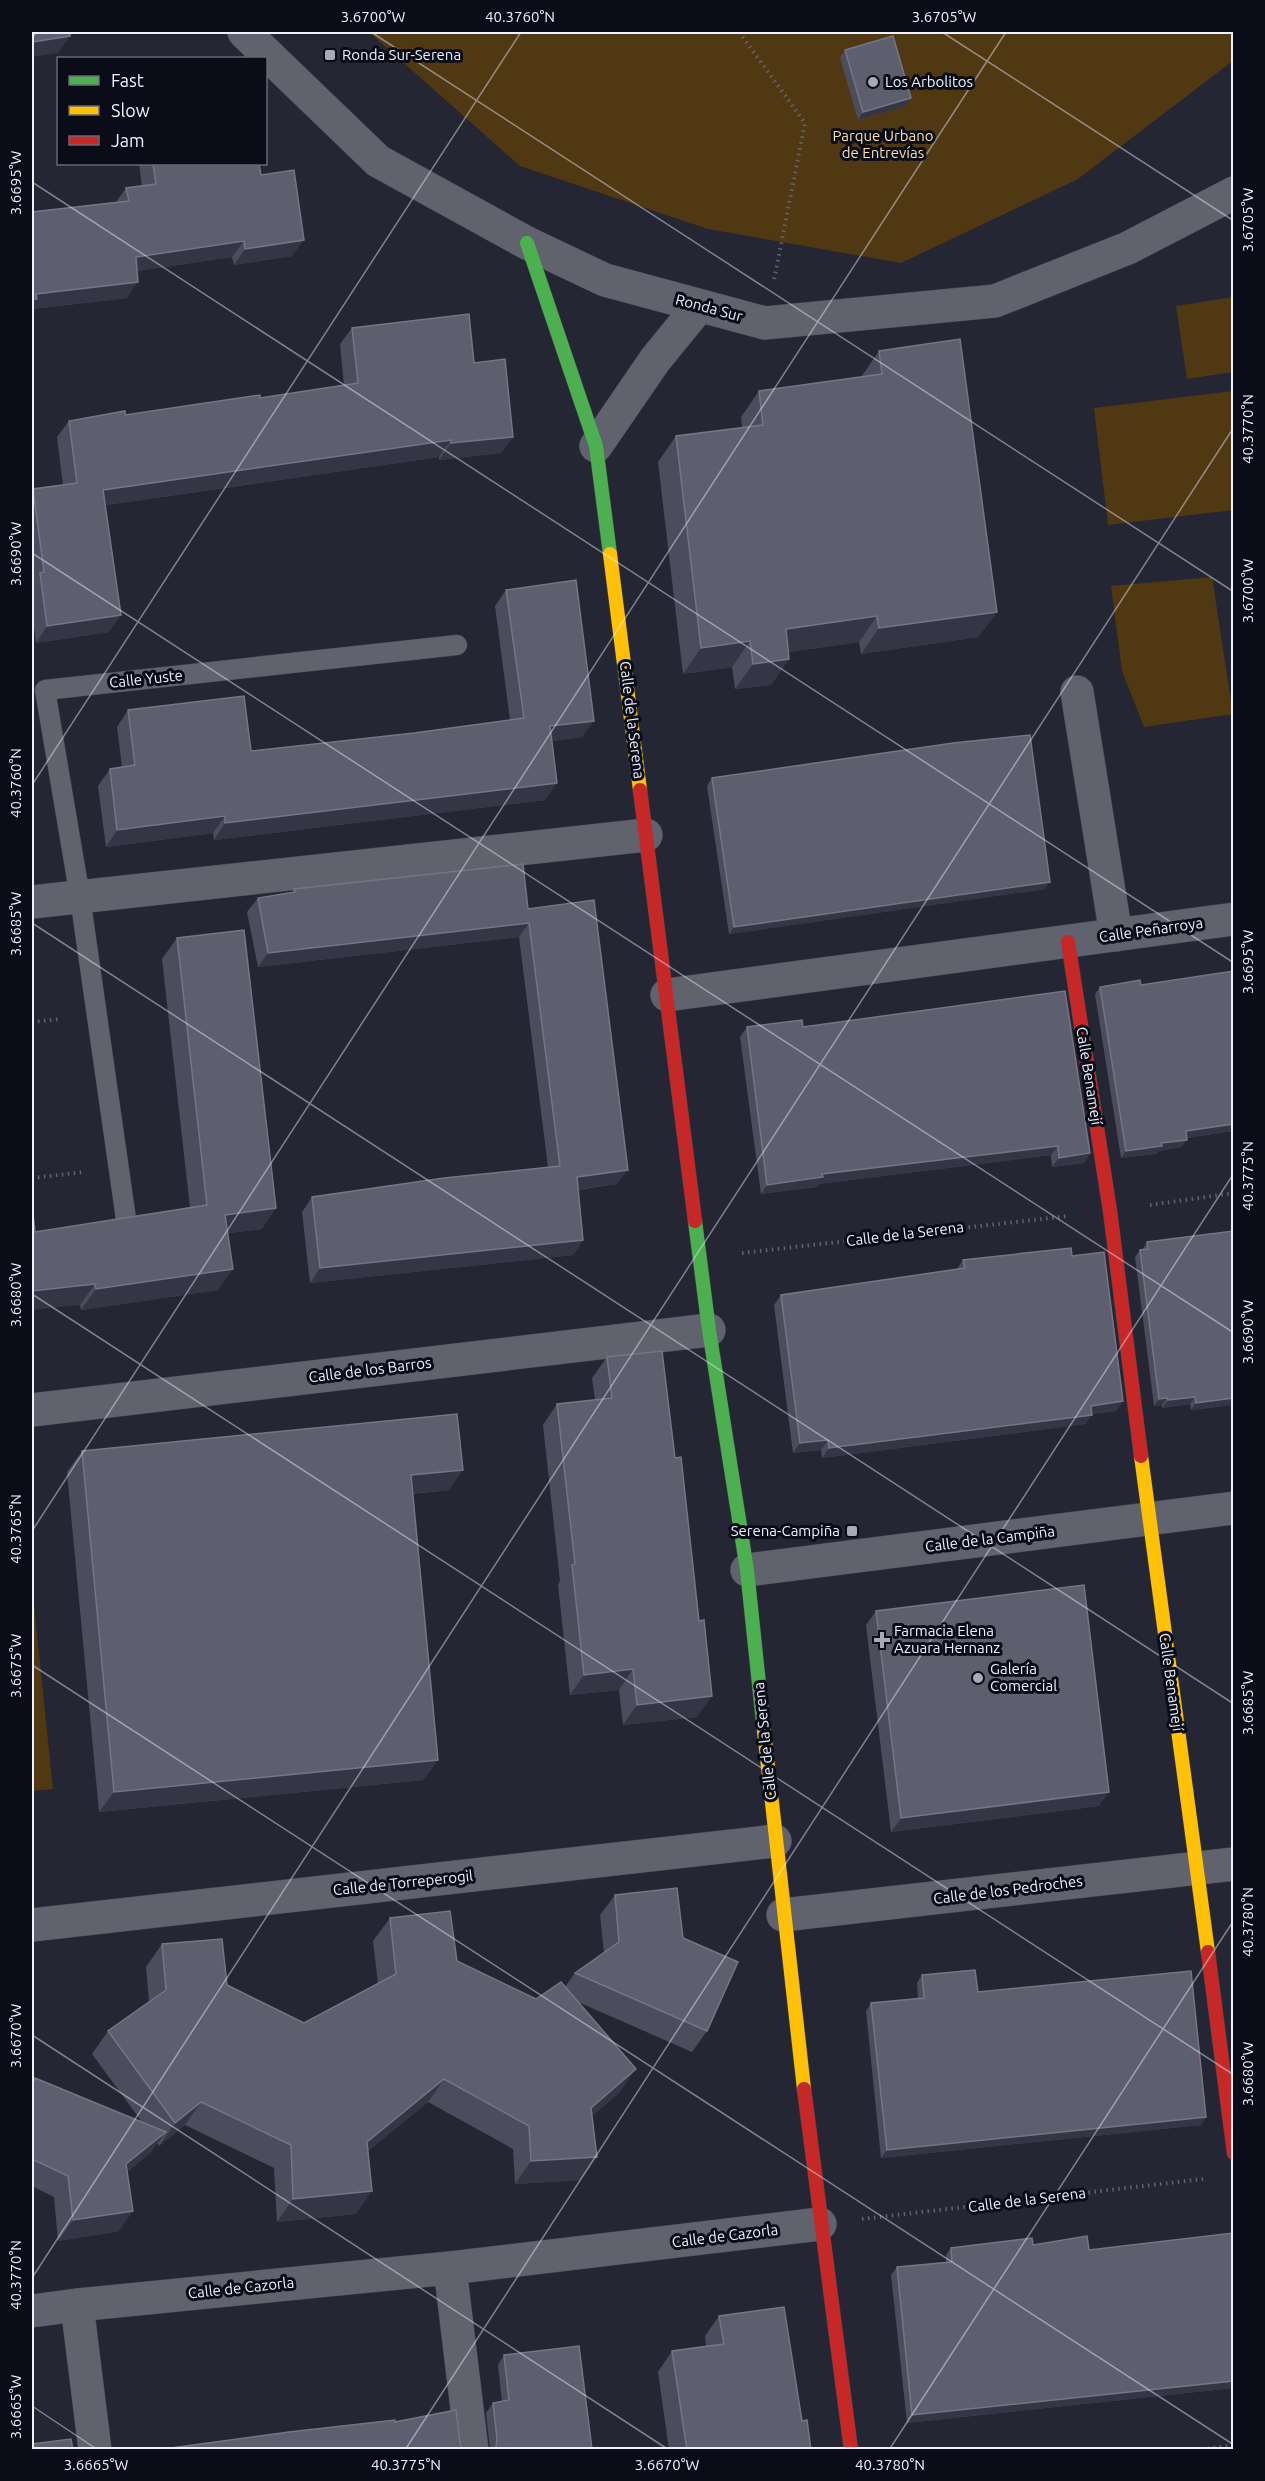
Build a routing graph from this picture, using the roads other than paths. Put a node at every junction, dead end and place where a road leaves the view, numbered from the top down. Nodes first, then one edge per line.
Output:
1 (244, 32) edge
2 (1233, 193) edge
3 (527, 243) junction
4 (699, 306) junction
5 (596, 446) junction
6 (456, 645) dead end
7 (1077, 692) dead end
8 (646, 836) junction
9 (80, 897) junction
10 (32, 902) edge
11 (1233, 919) edge
12 (1116, 935) junction
13 (1068, 942) junction
14 (667, 995) junction
15 (127, 1226) edge
16 (709, 1330) junction
17 (32, 1410) edge
18 (1233, 1508) edge
19 (1149, 1519) junction
20 (747, 1570) junction
21 (775, 1840) junction
22 (1233, 1864) edge
23 (1197, 1868) junction
24 (783, 1915) junction
25 (32, 1925) edge
26 (1233, 2153) edge
27 (820, 2224) junction
28 (450, 2268) junction
29 (77, 2304) junction
30 (32, 2311) edge
31 (95, 2450) edge
32 (472, 2450) edge
33 (851, 2450) edge

1 - 3 street, Ronda Sur
2 - 4 street, Ronda Sur
3 - 4 street, Ronda Sur
3 - 5 street, Calle de la Serena
4 - 5 street
5 - 8 street, Calle de la Serena
6 - 9 lane, Calle Yuste
7 - 12 street
8 - 9 street
8 - 14 street, Calle de la Serena
9 - 10 street
9 - 15 lane
11 - 12 street, Calle Peñarroya
12 - 13 street, Calle Peñarroya
13 - 14 street
13 - 19 street, Calle Benamejí
14 - 16 street, Calle de la Serena
16 - 17 street, Calle de los Barros
16 - 20 street, Calle de la Serena
18 - 19 street, Calle de la Campiña
19 - 20 street, Calle de la Campiña
19 - 23 street, Calle Benamejí
20 - 21 street, Calle de la Serena
21 - 24 street, Calle de la Serena
21 - 25 street, Calle de Torreperogil
22 - 23 street, Calle de los Pedroches
23 - 24 street, Calle de los Pedroches
23 - 26 street, Calle Benamejí
24 - 27 street, Calle de la Serena
27 - 28 street, Calle de Cazorla
27 - 33 street, Calle de la Serena
28 - 29 street, Calle de Cazorla
28 - 32 street
29 - 30 street, Calle de Cazorla
29 - 31 street

